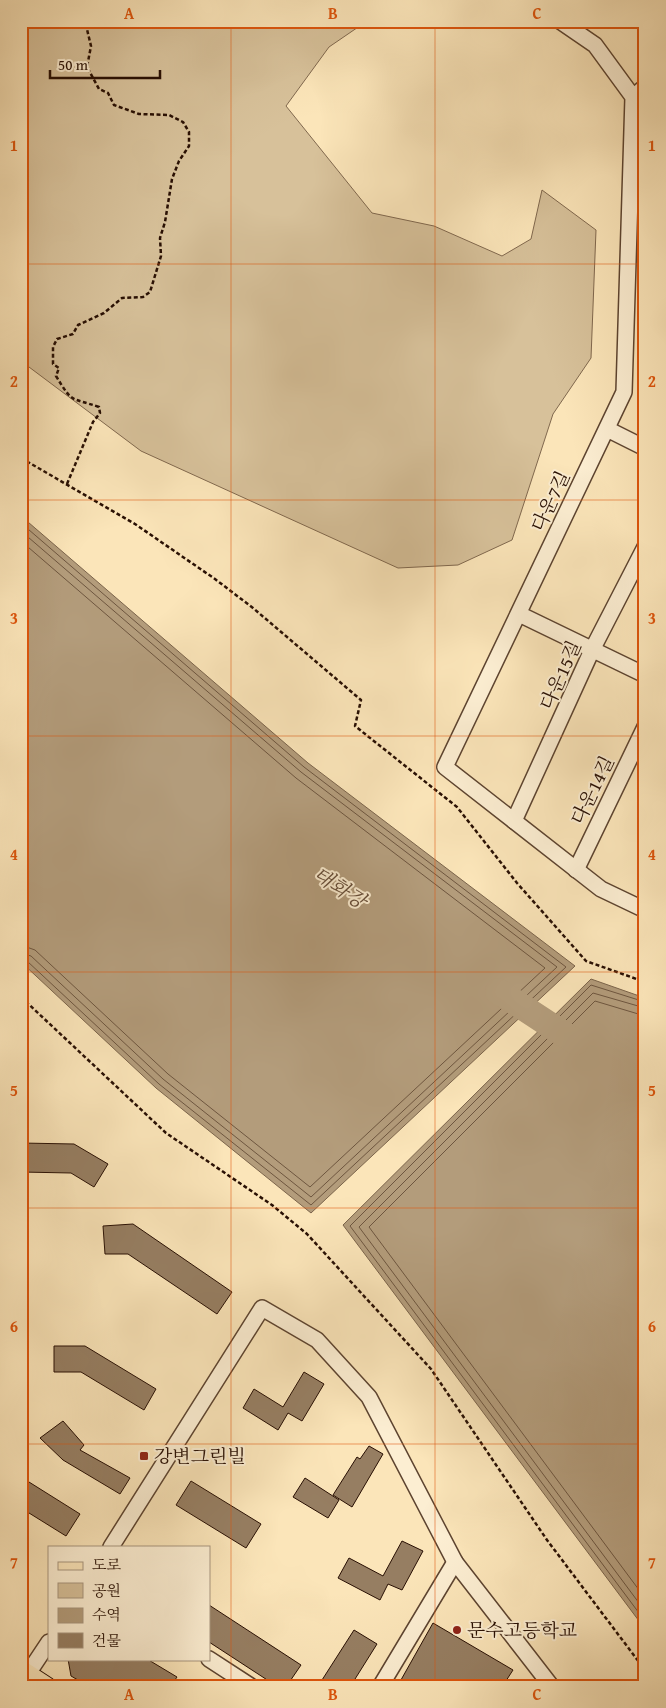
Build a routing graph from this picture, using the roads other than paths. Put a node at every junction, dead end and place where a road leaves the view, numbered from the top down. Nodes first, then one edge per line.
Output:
1 (560, 21) edge
2 (639, 92) edge
3 (606, 429) junction
4 (645, 448) edge
5 (645, 547) edge
6 (519, 614) junction
7 (592, 650) junction
8 (645, 675) edge
9 (645, 727) edge
10 (514, 821) junction
11 (576, 870) junction
12 (645, 910) edge
13 (113, 1546) edge
14 (455, 1562) junction
15 (48, 1643) edge
16 (210, 1659) edge
17 (23, 1676) edge
18 (47, 1687) edge
19 (252, 1687) edge
20 (380, 1687) edge
21 (552, 1687) edge

1 - 2 street, 다운7길
2 - 3 street, 다운7길
3 - 4 street
3 - 6 street, 다운7길
5 - 7 street, 다운15길
6 - 7 street
6 - 10 street, 다운7길
7 - 8 street
7 - 10 street, 다운15길
9 - 11 street, 다운14길
10 - 11 street, 다운7길
11 - 12 street, 다운7길
13 - 14 street
14 - 20 street
14 - 21 street
15 - 17 street
16 - 19 street
17 - 18 main road

